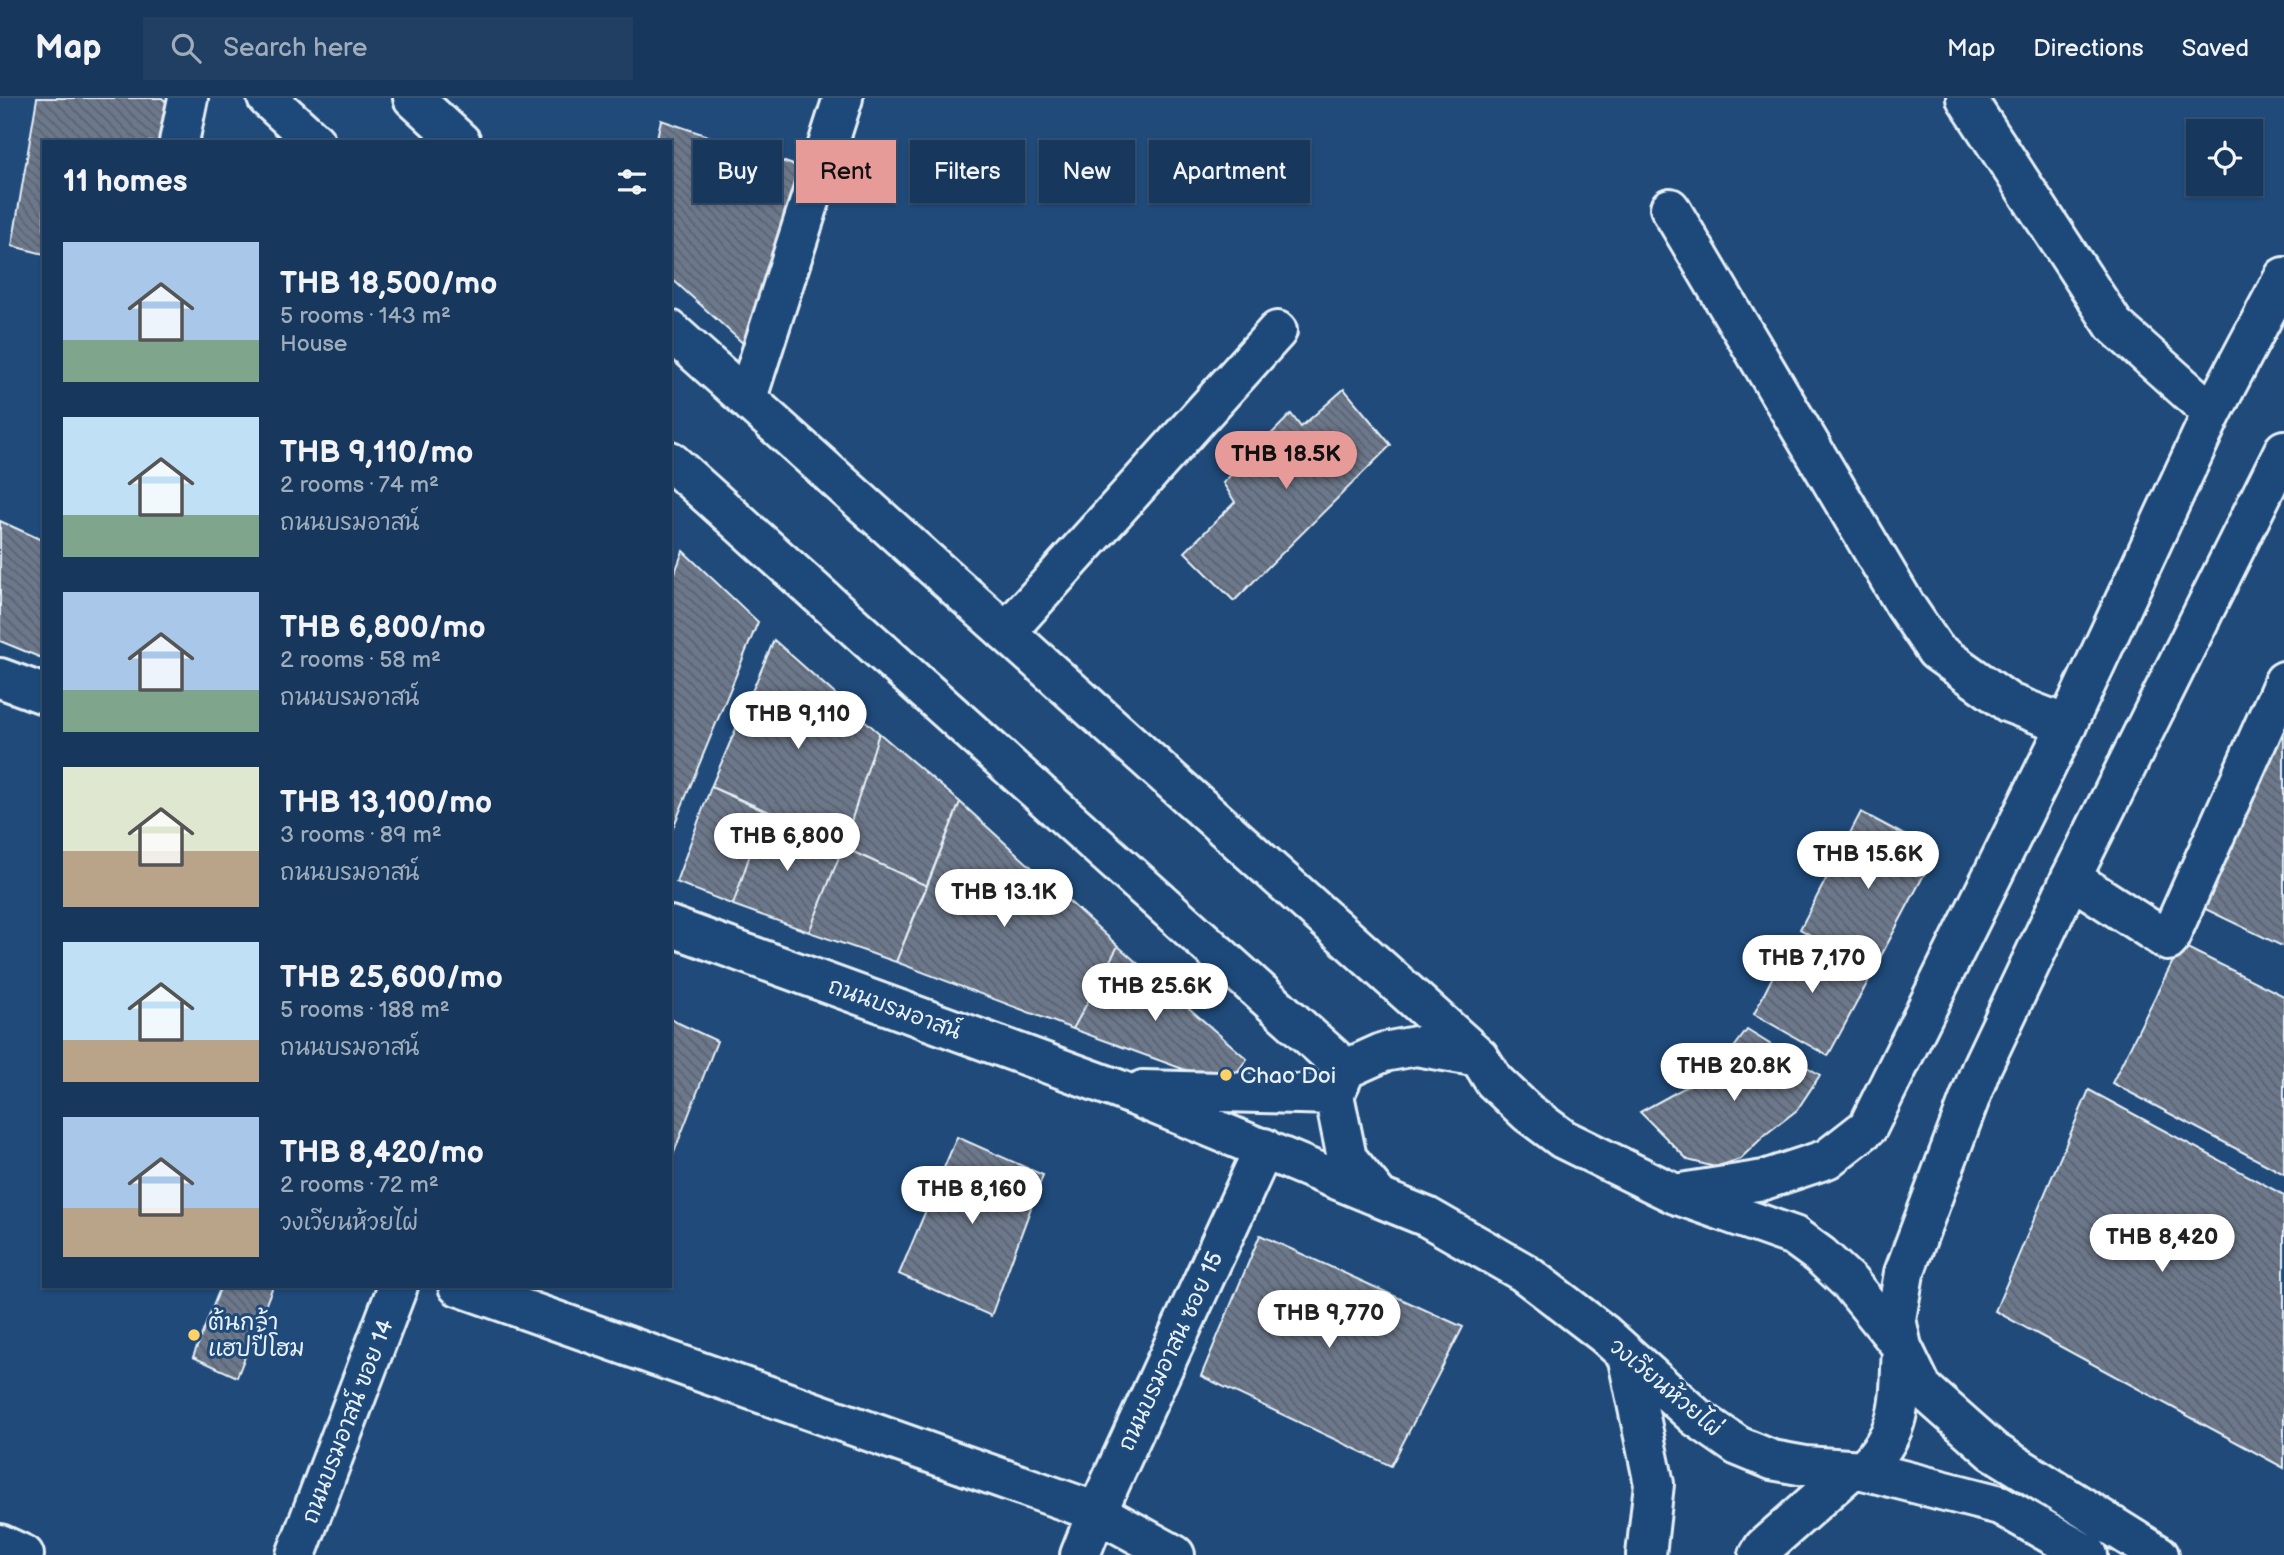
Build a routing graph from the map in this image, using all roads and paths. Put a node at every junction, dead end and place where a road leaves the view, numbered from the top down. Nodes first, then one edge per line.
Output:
1 (188, 98) edge
2 (267, 98) edge
3 (412, 98) edge
4 (843, 98) edge
5 (1966, 98) edge
6 (179, 140) edge
7 (313, 140) edge
8 (459, 140) edge
9 (1670, 208) dead end
10 (2284, 277) edge
11 (1277, 331) dead end
12 (672, 332) edge
13 (747, 398) junction
14 (2212, 413) junction
15 (2284, 450) edge
16 (672, 463) edge
17 (1006, 632) junction
18 (0, 678) edge
19 (2284, 681) edge
20 (42, 693) edge
21 (2067, 725) junction
22 (2071, 878) junction
23 (672, 927) edge
24 (1479, 1057) junction
25 (1340, 1082) junction
26 (1120, 1090) junction
27 (1264, 1148) junction
28 (1675, 1194) junction
29 (1380, 1198) junction
30 (397, 1288) edge
31 (464, 1288) edge
32 (1902, 1347) junction
33 (1627, 1355) junction
34 (1856, 1471) junction
35 (1097, 1512) junction
36 (0, 1544) edge
37 (24, 1555) edge
38 (296, 1555) edge
39 (1080, 1555) edge
40 (1175, 1555) edge
41 (1646, 1555) edge
42 (1759, 1555) edge
43 (2088, 1555) edge
44 (2159, 1555) edge

1 - 6 main road
2 - 7 main road
3 - 8 main road
4 - 13 main road
5 - 14 main road
9 - 21 main road
10 - 14 main road
11 - 17 main road
12 - 13 main road
13 - 17 main road
14 - 21 main road
15 - 22 main road
16 - 25 main road
17 - 24 main road
18 - 20 main road
19 - 22 main road
21 - 28 main road
22 - 32 main road
23 - 26 main road, ถนนบรมอาสน์
24 - 25 main road
24 - 28 main road
25 - 26 main road, ถนนบรมอาสน์
25 - 29 main road, วงเวียนห้วยไผ่
26 - 27 main road, ถนนบรมอาสน์
27 - 29 main road, ถนนบรมอาสน์
27 - 35 main road, ถนนบรมอาสน ซอย 15
28 - 32 main road
29 - 33 main road, วงเวียนห้วยไผ่
30 - 38 main road, ถนนบรมอาสน์ ฃอย 14
31 - 35 main road
32 - 34 main road
32 - 44 main road
33 - 34 main road, วงเวียนห้วยไผ่
33 - 41 main road
34 - 42 main road
34 - 43 main road, วงเวียนห้วยไผ่
35 - 39 main road, ถนนบรมอาสน ซอย 15
35 - 40 main road
36 - 37 main road

